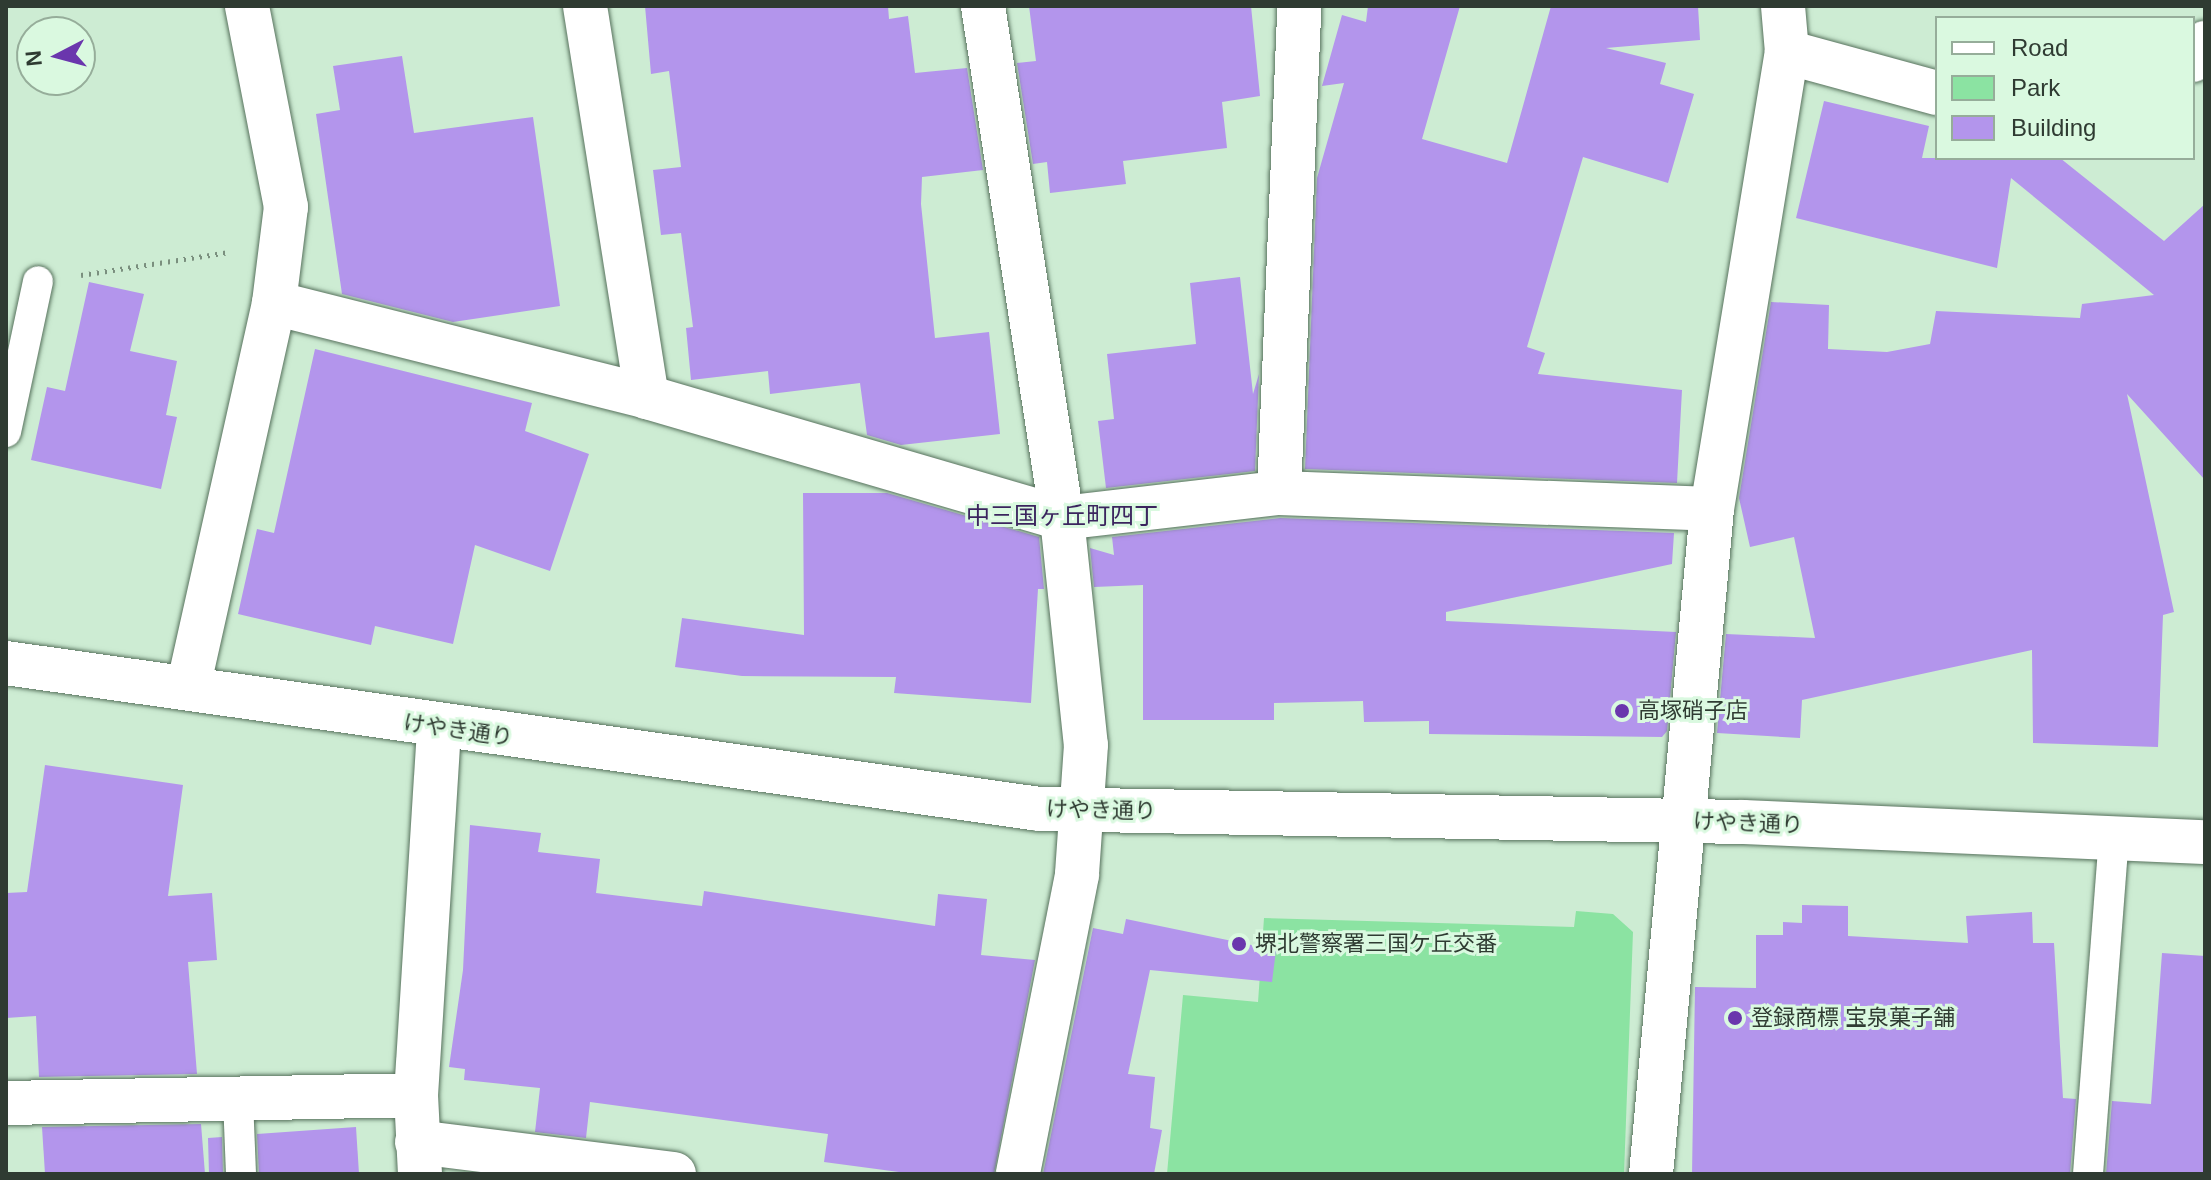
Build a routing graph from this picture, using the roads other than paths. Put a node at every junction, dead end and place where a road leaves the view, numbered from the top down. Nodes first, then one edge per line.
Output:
1 (247, 6) edge
2 (585, 6) edge
3 (983, 6) edge
4 (1299, 6) edge
5 (1783, 6) edge
6 (1787, 52) junction
7 (1935, 92) edge
8 (38, 281) road end
9 (274, 303) junction
10 (647, 397) junction
11 (6, 432) edge
12 (1279, 493) junction
13 (1712, 509) junction
14 (1062, 518) junction
15 (6, 663) edge
16 (188, 688) junction
17 (439, 728) junction
18 (1083, 810) junction
19 (1680, 821) junction
20 (2114, 837) junction
21 (2205, 842) edge
22 (416, 1095) junction
23 (238, 1099) junction
24 (6, 1103) edge
25 (418, 1158) edge
26 (241, 1174) edge
27 (674, 1174) edge
28 (1018, 1174) edge
29 (1651, 1174) edge
30 (2088, 1174) edge

1 - 9 street
2 - 10 street
3 - 14 street
4 - 12 street
5 - 6 street
6 - 7 street
6 - 13 street
8 - 11 lane
9 - 10 street
9 - 16 street
10 - 14 street
12 - 13 street
12 - 14 street
13 - 19 street
14 - 18 street
15 - 16 street, けやき通り
16 - 17 street, けやき通り
17 - 18 street, けやき通り
17 - 22 street
18 - 19 street, けやき通り
18 - 28 street
19 - 20 street, けやき通り
19 - 29 street
20 - 21 street, けやき通り
20 - 30 lane
22 - 23 street
22 - 25 street
23 - 24 street
23 - 26 lane
25 - 27 street

